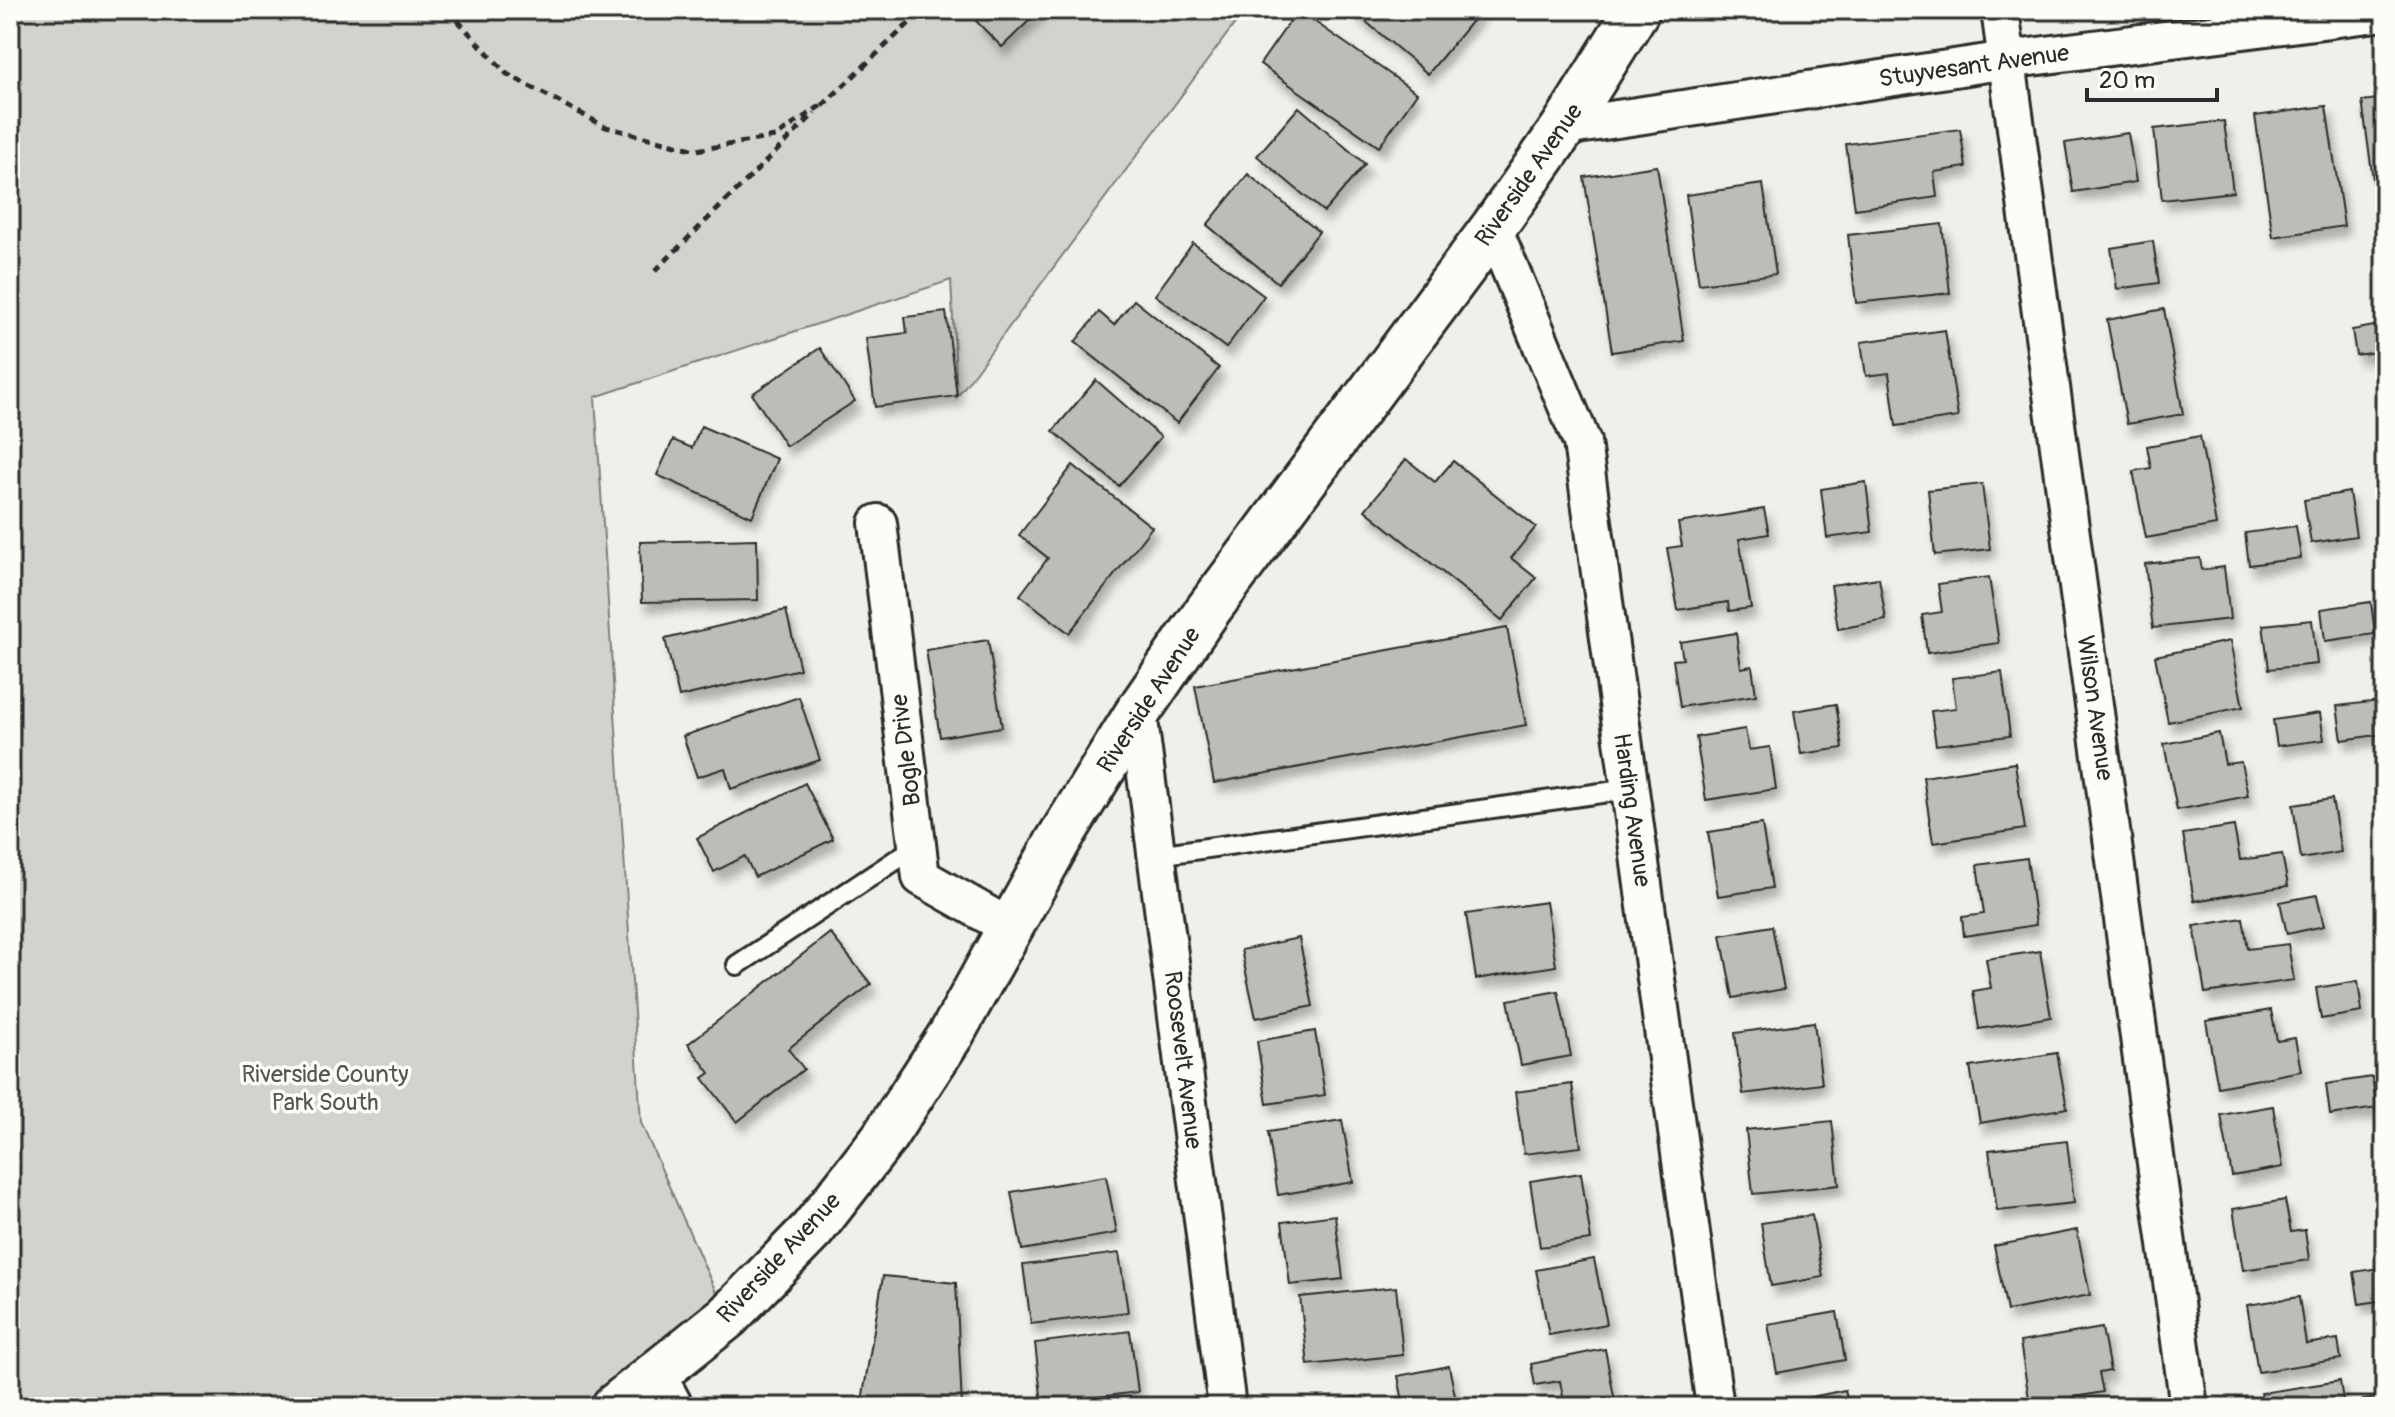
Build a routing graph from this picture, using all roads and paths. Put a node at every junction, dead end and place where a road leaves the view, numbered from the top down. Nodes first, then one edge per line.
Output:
1 (448, 10) edge
2 (923, 10) edge
3 (1637, 10) edge
4 (2000, 10) edge
5 (2385, 12) edge
6 (2007, 60) junction
7 (823, 104) junction
8 (1564, 127) junction
9 (1493, 228) junction
10 (655, 271) dead end
11 (878, 523) dead end
12 (1138, 712) junction
13 (1630, 789) junction
14 (917, 846) junction
15 (1157, 855) junction
16 (1009, 927) junction
17 (737, 965) dead end
18 (662, 1392) edge
19 (614, 1407) edge
20 (1227, 1407) edge
21 (1715, 1407) edge
22 (2189, 1407) edge

1 - 7 path
2 - 7 path
3 - 8 main road, Riverside Avenue
4 - 6 street, Wilson Avenue
5 - 6 street, Stuyvesant Avenue
6 - 8 street, Stuyvesant Avenue
6 - 22 street, Wilson Avenue
7 - 10 path
8 - 9 main road, Riverside Avenue
9 - 12 main road, Riverside Avenue
9 - 13 street, Harding Avenue
11 - 14 street, Bogle Drive
12 - 15 street, Roosevelt Avenue
12 - 16 main road, Riverside Avenue
13 - 15 lane
13 - 21 street, Harding Avenue
14 - 16 street, Bogle Drive
14 - 17 lane
15 - 20 street, Roosevelt Avenue
16 - 18 main road, Riverside Avenue
18 - 19 main road, Riverside Avenue

